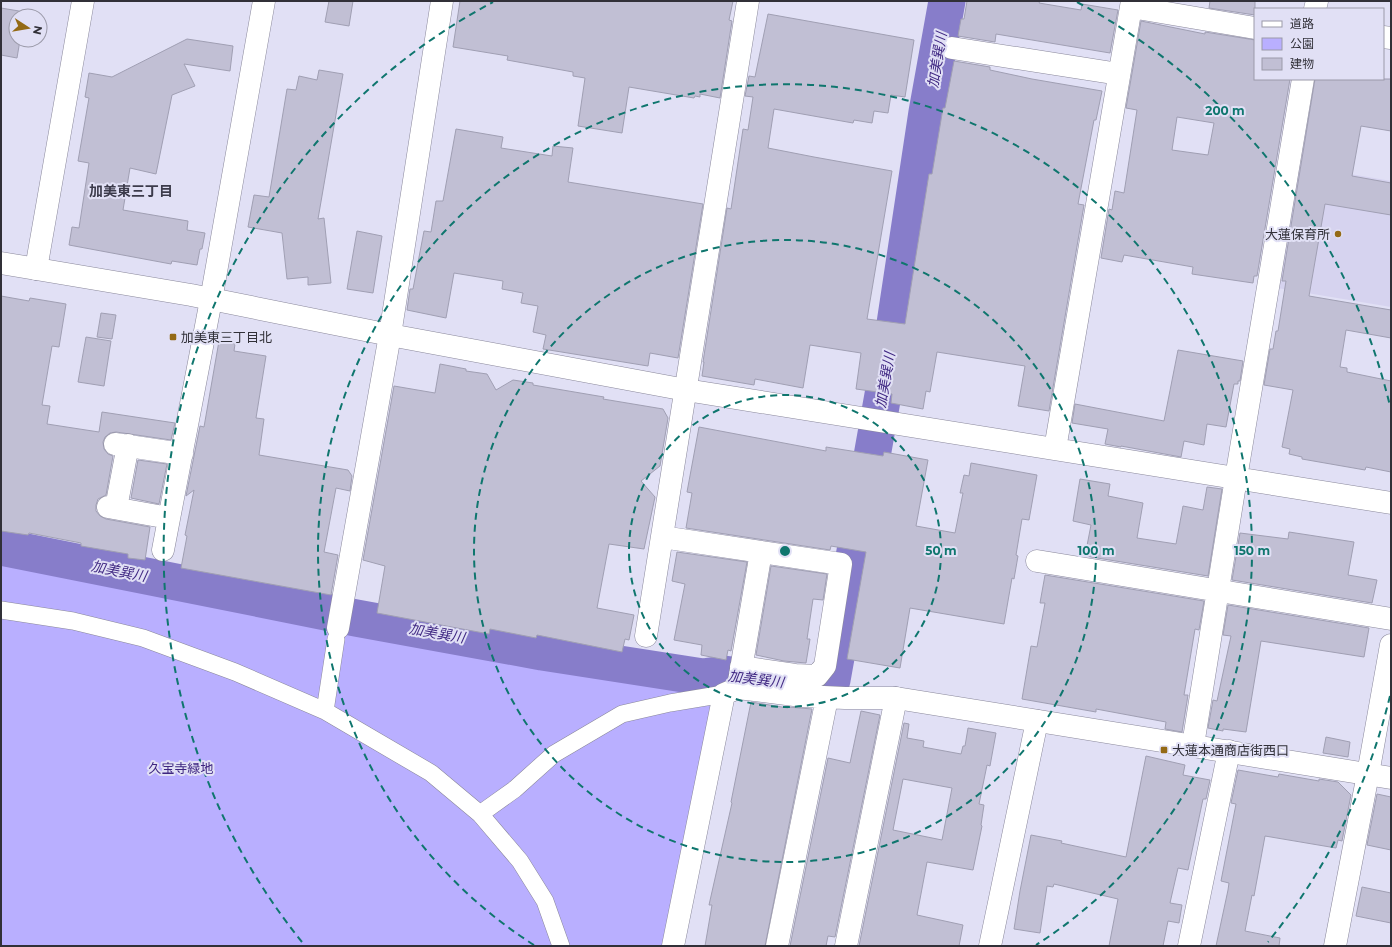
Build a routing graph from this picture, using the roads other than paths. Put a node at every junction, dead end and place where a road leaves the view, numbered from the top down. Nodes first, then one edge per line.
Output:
1 (83, 1) edge
2 (264, 1) edge
3 (442, 1) edge
4 (748, 1) edge
5 (1132, 4) edge
6 (1254, 28) edge
7 (952, 48) dead end
8 (1119, 74) junction
9 (1303, 80) edge
10 (1, 263) edge
11 (36, 269) junction
12 (211, 300) junction
13 (390, 335) junction
14 (686, 390) junction
15 (1055, 449) junction
16 (182, 454) junction
17 (1236, 478) junction
18 (1391, 503) edge
19 (169, 518) junction
20 (662, 537) junction
21 (163, 550) dead end
22 (761, 552) junction
23 (1037, 561) dead end
24 (1218, 590) junction
25 (1, 610) edge
26 (1391, 619) edge
27 (337, 634) joint
28 (646, 636) dead end
29 (1391, 645) edge
30 (735, 683) junction
31 (827, 698) junction
32 (896, 698) junction
33 (325, 711) junction
34 (1037, 721) junction
35 (1193, 745) junction
36 (1229, 751) junction
37 (1368, 774) junction
38 (1391, 778) edge
39 (480, 814) junction
40 (561, 946) edge
41 (673, 946) edge
42 (778, 946) edge
43 (846, 946) edge
44 (990, 946) edge
45 (1189, 946) edge
46 (1335, 946) edge

1 - 11 street
2 - 12 street
3 - 13 street
4 - 14 street
5 - 6 street
5 - 8 street
7 - 8 street
8 - 15 street
9 - 17 street
10 - 11 street
11 - 12 street
12 - 13 street
12 - 16 street
13 - 14 street
13 - 27 street
14 - 15 street
14 - 20 street
15 - 17 street
16 - 19 street
16 - 19 street
17 - 18 street
17 - 24 street
19 - 21 street
20 - 22 street
20 - 28 street
22 - 30 street
22 - 30 street
23 - 24 street
24 - 26 street
24 - 35 street
25 - 33 street
27 - 33 street
29 - 37 street
30 - 31 street
30 - 39 street
30 - 41 street
31 - 32 street
31 - 42 street
32 - 34 street
32 - 43 street
33 - 39 street
34 - 35 street
34 - 44 street
35 - 36 street
36 - 37 street
36 - 45 street
37 - 38 street
37 - 46 street
39 - 40 street

